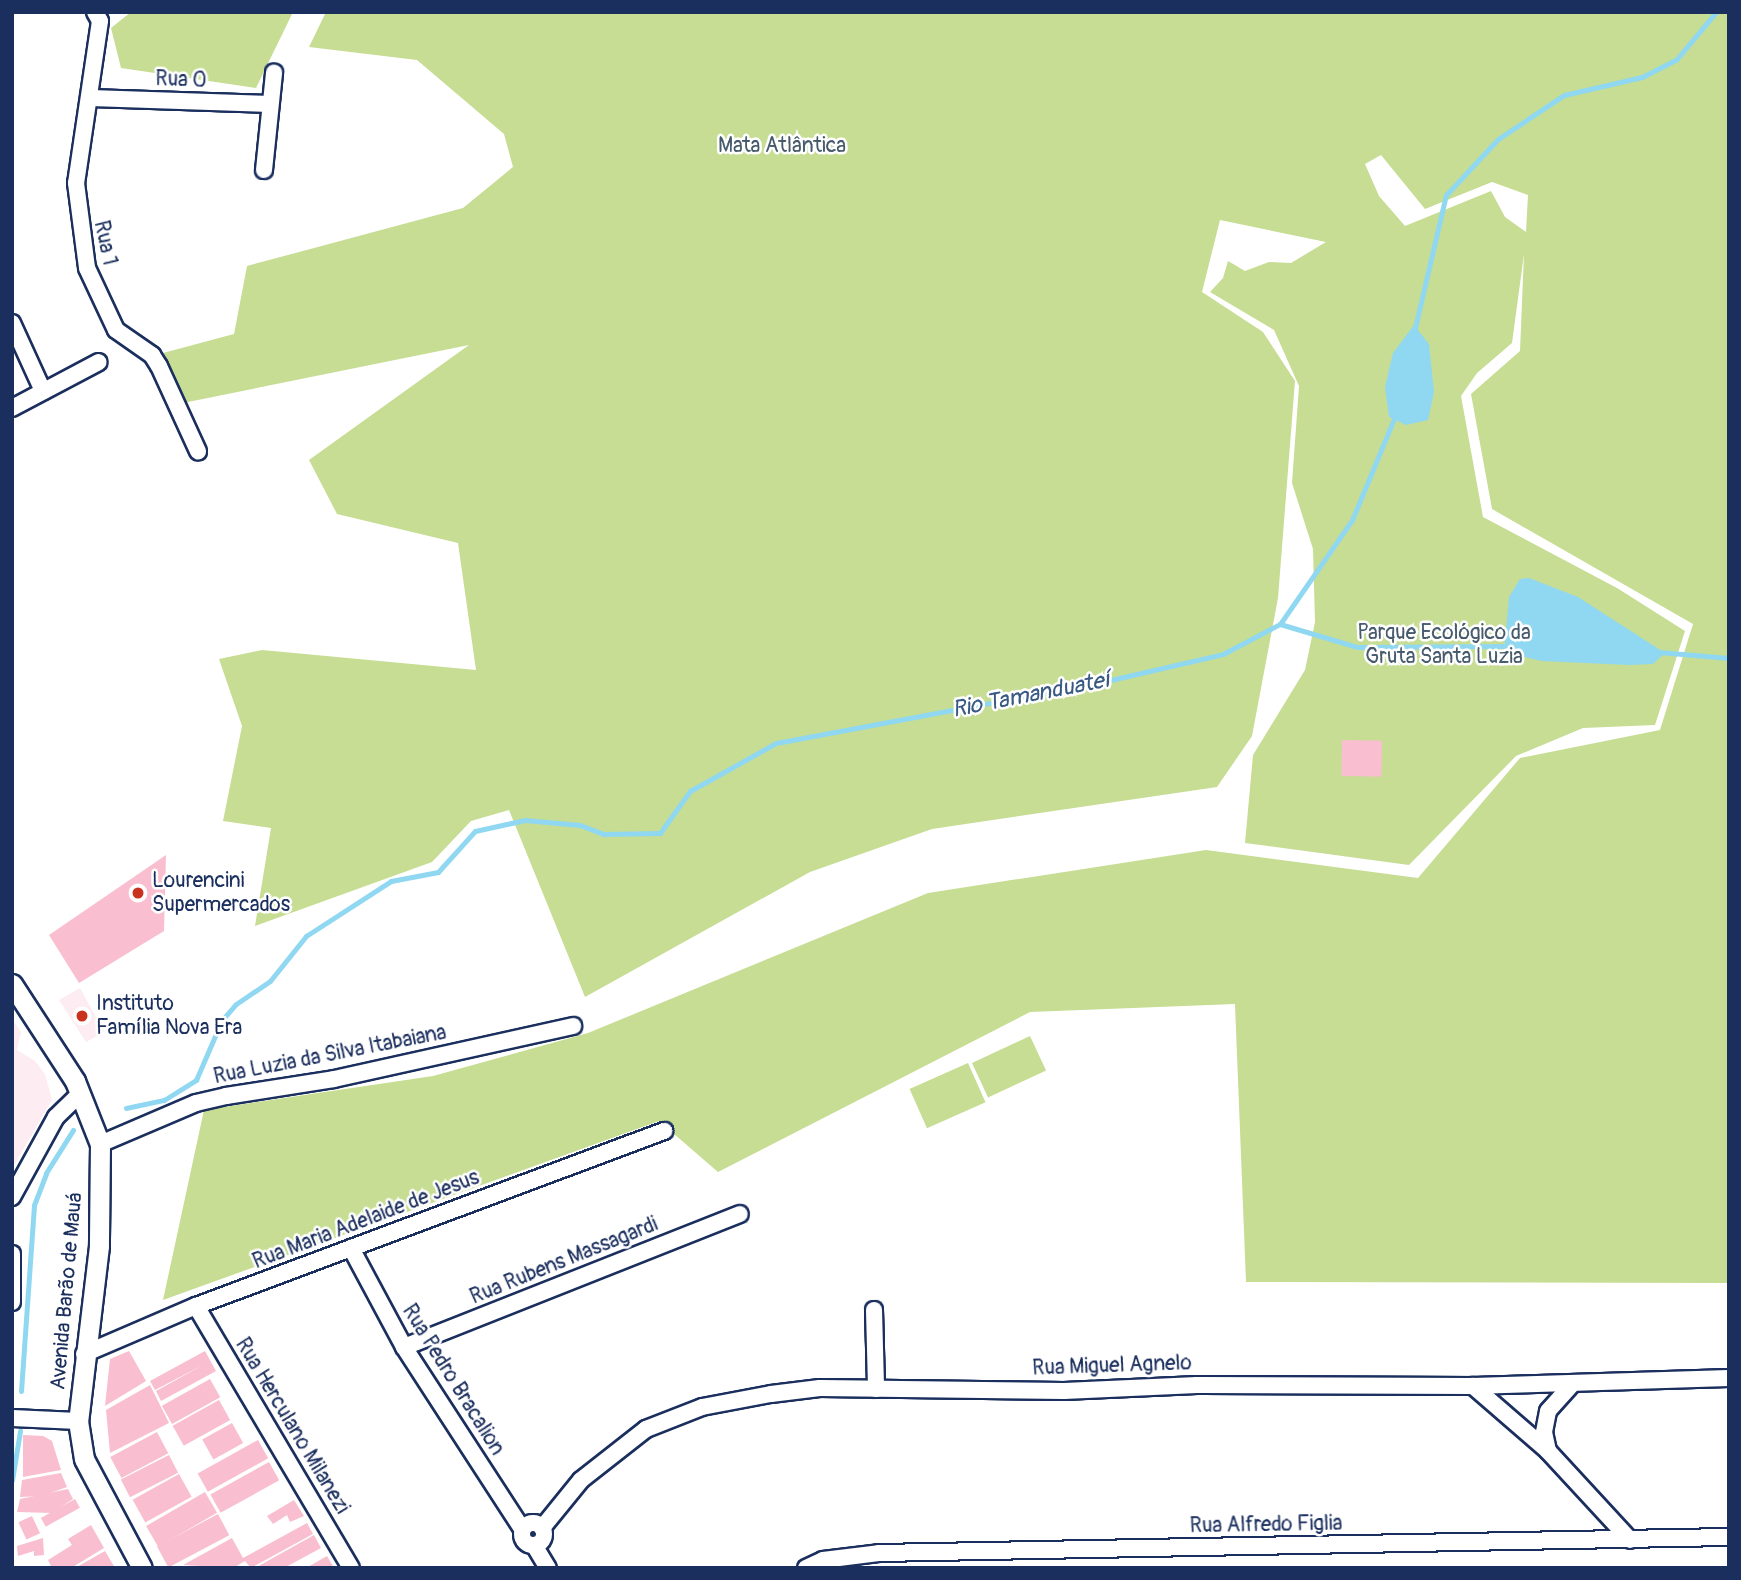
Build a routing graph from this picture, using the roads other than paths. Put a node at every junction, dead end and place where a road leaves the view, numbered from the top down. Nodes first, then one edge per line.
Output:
1 (94, 12) edge
2 (274, 73) dead end
3 (91, 98) junction
4 (270, 104) junction
5 (264, 170) dead end
6 (12, 323) edge
7 (99, 362) dead end
8 (43, 391) junction
9 (12, 408) edge
10 (198, 451) dead end
11 (12, 984) edge
12 (573, 1026) dead end
13 (80, 1094) junction
14 (664, 1131) dead end
15 (100, 1144) junction
16 (12, 1197) edge
17 (740, 1214) dead end
18 (351, 1248) junction
19 (12, 1254) edge
20 (12, 1302) edge
21 (197, 1306) junction
22 (874, 1310) dead end
23 (404, 1346) junction
24 (84, 1353) junction
25 (1729, 1378) edge
26 (1572, 1384) junction
27 (1473, 1386) junction
28 (876, 1389) junction
29 (12, 1418) edge
30 (78, 1421) junction
31 (1548, 1451) junction
32 (542, 1528) junction
33 (523, 1530) junction
34 (1729, 1537) edge
35 (1630, 1539) junction
36 (534, 1545) junction
37 (142, 1568) edge
38 (351, 1568) edge
39 (548, 1568) edge
40 (806, 1568) edge

1 - 3 street, Rua 1
2 - 4 street
3 - 4 street, Rua 0
3 - 10 street, Rua 1
4 - 5 street
6 - 8 street
7 - 8 street
8 - 9 street
11 - 13 street, Avenida Barão de Mauá
12 - 15 street, Rua Luzia da Silva Itabaiana
13 - 15 street, Avenida Barão de Mauá
13 - 16 street
14 - 18 street, Rua Maria Adelaide de Jesus
15 - 24 street, Avenida Barão de Mauá
17 - 23 street, Rua Rubens Massagardi
18 - 21 street, Rua Maria Adelaide de Jesus
18 - 23 street, Rua Pedro Bracalion
19 - 20 street
21 - 24 street, Rua Maria Adelaide de Jesus
21 - 38 street, Rua Herculano Milanezi
22 - 28 street
23 - 33 street, Rua Pedro Bracalion
24 - 30 street, Avenida Barão de Mauá
25 - 26 street, Rua Miguel Agnelo
26 - 27 street, Rua Miguel Agnelo
26 - 31 street
27 - 28 street, Rua Miguel Agnelo
27 - 31 street
28 - 32 street, Rua Miguel Agnelo
29 - 30 street
30 - 37 street, Avenida Barão de Mauá
31 - 35 street
32 - 33 street
32 - 36 street
33 - 36 street
34 - 35 street, Rua Alfredo Figlia
35 - 40 street, Rua Alfredo Figlia
36 - 39 street

